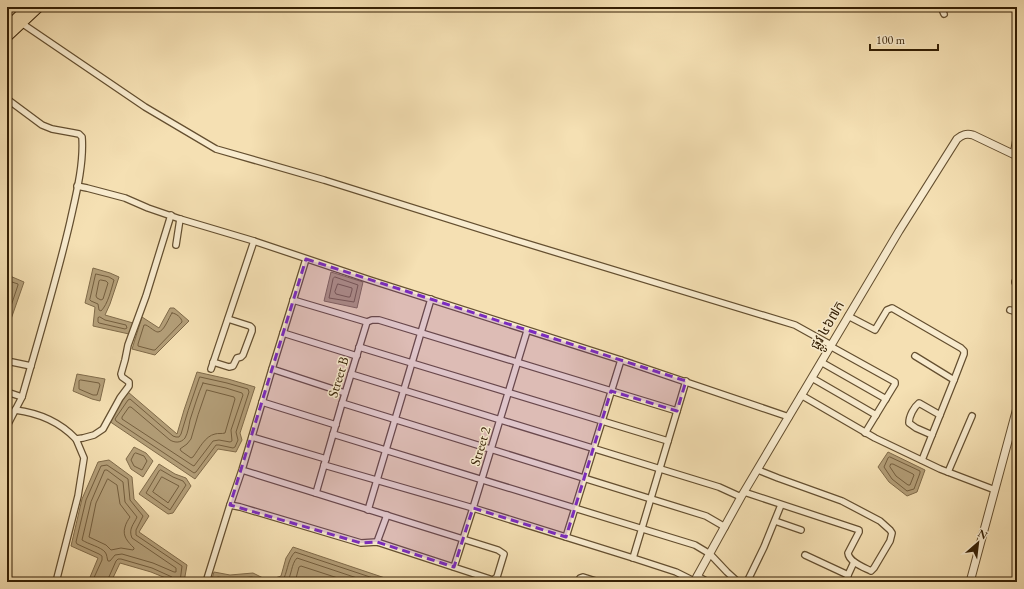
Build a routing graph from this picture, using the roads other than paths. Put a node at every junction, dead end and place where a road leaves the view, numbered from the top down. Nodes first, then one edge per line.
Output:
1 (28, 7) edge
2 (39, 7) edge
3 (941, 7) edge
4 (944, 14) dead end
5 (18, 21) junction
6 (7, 27) edge
7 (7, 37) edge
8 (7, 98) edge
9 (1017, 138) edge
10 (1015, 155) edge
11 (77, 186) junction
12 (171, 215) junction
13 (180, 218) junction
14 (254, 241) junction
15 (176, 245) dead end
16 (306, 259) junction
17 (431, 299) junction
18 (293, 300) junction
19 (1010, 310) dead end
20 (1017, 312) edge
21 (848, 316) junction
22 (228, 319) junction
23 (366, 322) junction
24 (527, 331) junction
25 (283, 333) junction
26 (421, 334) junction
27 (831, 345) junction
28 (359, 347) junction
29 (357, 356) junction
30 (915, 356) dead end
31 (620, 360) junction
32 (7, 361) edge
33 (213, 362) junction
34 (517, 362) junction
35 (821, 362) junction
36 (412, 363) junction
37 (31, 366) junction
38 (272, 369) junction
39 (211, 370) dead end
40 (351, 374) junction
41 (812, 378) junction
42 (954, 380) junction
43 (686, 381) junction
44 (403, 391) junction
45 (611, 391) junction
46 (7, 392) edge
47 (508, 392) junction
48 (345, 393) junction
49 (801, 395) junction
50 (22, 397) junction
51 (886, 399) junction
52 (262, 402) junction
53 (342, 403) junction
54 (1017, 408) edge
55 (15, 410) junction
56 (677, 411) junction
57 (876, 415) junction
58 (940, 415) junction
59 (972, 416) dead end
60 (789, 417) junction
61 (395, 420) junction
62 (500, 420) junction
63 (602, 421) junction
64 (336, 425) junction
65 (7, 426) edge
66 (866, 433) junction
67 (333, 434) junction
68 (932, 435) junction
69 (252, 437) junction
70 (76, 439) junction
71 (668, 441) junction
72 (593, 448) junction
73 (386, 450) junction
74 (491, 450) junction
75 (922, 460) junction
76 (325, 462) junction
77 (660, 469) junction
78 (242, 470) junction
79 (758, 470) junction
80 (948, 472) junction
81 (584, 479) junction
82 (377, 480) junction
83 (482, 480) junction
84 (995, 490) junction
85 (316, 493) junction
86 (743, 495) junction
87 (651, 499) junction
88 (230, 505) junction
89 (781, 505) junction
90 (473, 508) junction
91 (575, 508) junction
92 (368, 510) junction
93 (387, 515) junction
94 (775, 521) junction
95 (725, 527) junction
96 (642, 529) junction
97 (801, 530) dead end
98 (566, 537) junction
99 (463, 539) junction
100 (377, 542) junction
101 (710, 554) junction
102 (805, 555) dead end
103 (633, 558) junction
104 (854, 562) junction
105 (454, 567) junction
106 (848, 575) junction
107 (695, 580) edge
108 (56, 582) edge
109 (206, 582) edge
110 (578, 582) edge
111 (599, 582) edge
112 (708, 582) edge
113 (738, 582) edge
114 (747, 582) edge
115 (846, 582) edge
116 (970, 582) edge

1 - 5 main road
2 - 5 main road
3 - 4 street
5 - 6 main road
5 - 7 main road
5 - 27 street
8 - 11 street
9 - 10 street
10 - 21 street, ផ្លូវ ៤៦៧ក
11 - 12 street
11 - 37 street
12 - 13 street
12 - 70 street
13 - 14 street
13 - 15 street
14 - 16 street
14 - 22 street
16 - 17 street
16 - 18 street
17 - 24 street
17 - 26 street
18 - 23 street
18 - 25 street
19 - 20 street
21 - 27 street, ផ្លូវ ៤៦៧ក
21 - 42 street
22 - 33 street
22 - 33 street
23 - 26 street
23 - 28 street, Street B
24 - 31 street
24 - 34 street, Street 2
25 - 29 street
25 - 38 street
26 - 34 street
26 - 36 street
27 - 35 street, ផ្លូវ ៤៦៧ក
27 - 51 street
28 - 29 street, Street B
28 - 36 street
29 - 40 street, Street B
30 - 42 street
31 - 43 street
31 - 45 street
32 - 37 street
33 - 39 street
34 - 45 street
34 - 47 street, Street 2
35 - 41 street, ផ្លូវ ៤៦៧ក
35 - 51 street
36 - 44 street
36 - 47 street
37 - 50 street
38 - 48 street
38 - 52 street
40 - 44 street
40 - 48 street, Street B
41 - 49 street, ផ្លូវ ៤៦៧ក
41 - 57 street
42 - 58 street
43 - 56 street
43 - 60 street
44 - 61 street
44 - 62 street
45 - 56 street
45 - 63 street
46 - 50 street
47 - 62 street, Street 2
47 - 63 street
48 - 53 street, Street B
49 - 60 street, ផ្លូវ ៤៦៧ក
49 - 66 street
50 - 55 street
51 - 57 street
52 - 64 street
52 - 69 street
53 - 61 street
53 - 64 street, Street B
54 - 84 street
55 - 65 street
55 - 70 street
56 - 71 street
57 - 66 street
58 - 68 street
58 - 68 street
59 - 80 street
60 - 79 street, ផ្លូវ ៤៦៧ក
61 - 73 street
61 - 74 street
62 - 72 street
62 - 74 street, Street 2
63 - 71 street
63 - 72 street
64 - 67 street, Street B
66 - 75 street
67 - 73 street
67 - 76 street, Street B
68 - 75 street
69 - 76 street
69 - 78 street
70 - 108 street
71 - 77 street
72 - 77 street
72 - 81 street
73 - 82 street
73 - 83 street
74 - 81 street
74 - 83 street, Street 2
75 - 80 street
76 - 82 street
76 - 85 street, Street B
77 - 86 street
77 - 87 street
78 - 85 street
78 - 88 street
79 - 86 street, ផ្លូវ ៤៦៧ក
79 - 104 street
80 - 84 street
81 - 87 street
81 - 91 street
82 - 90 street
82 - 92 street
83 - 90 street, Street 2
83 - 91 street
84 - 116 street
85 - 92 street
86 - 89 street
86 - 95 street, ផ្លូវ ៤៦៧ក
87 - 95 street
87 - 96 street
88 - 100 street
88 - 109 street
89 - 94 street
89 - 104 street
90 - 98 street
90 - 99 street, Street 2
91 - 96 street
91 - 98 street
92 - 93 street
93 - 99 street
93 - 100 street
94 - 97 street
94 - 114 street
95 - 101 street, ផ្លូវ ៤៦៧ក
96 - 101 street
96 - 103 street
98 - 103 street
99 - 105 street, Street 2
99 - 105 street
100 - 105 street
101 - 107 street, ផ្លូវ ៤៦៧ក
101 - 113 street
102 - 106 street
103 - 107 street
104 - 106 street
106 - 115 street
107 - 112 street
110 - 111 street

